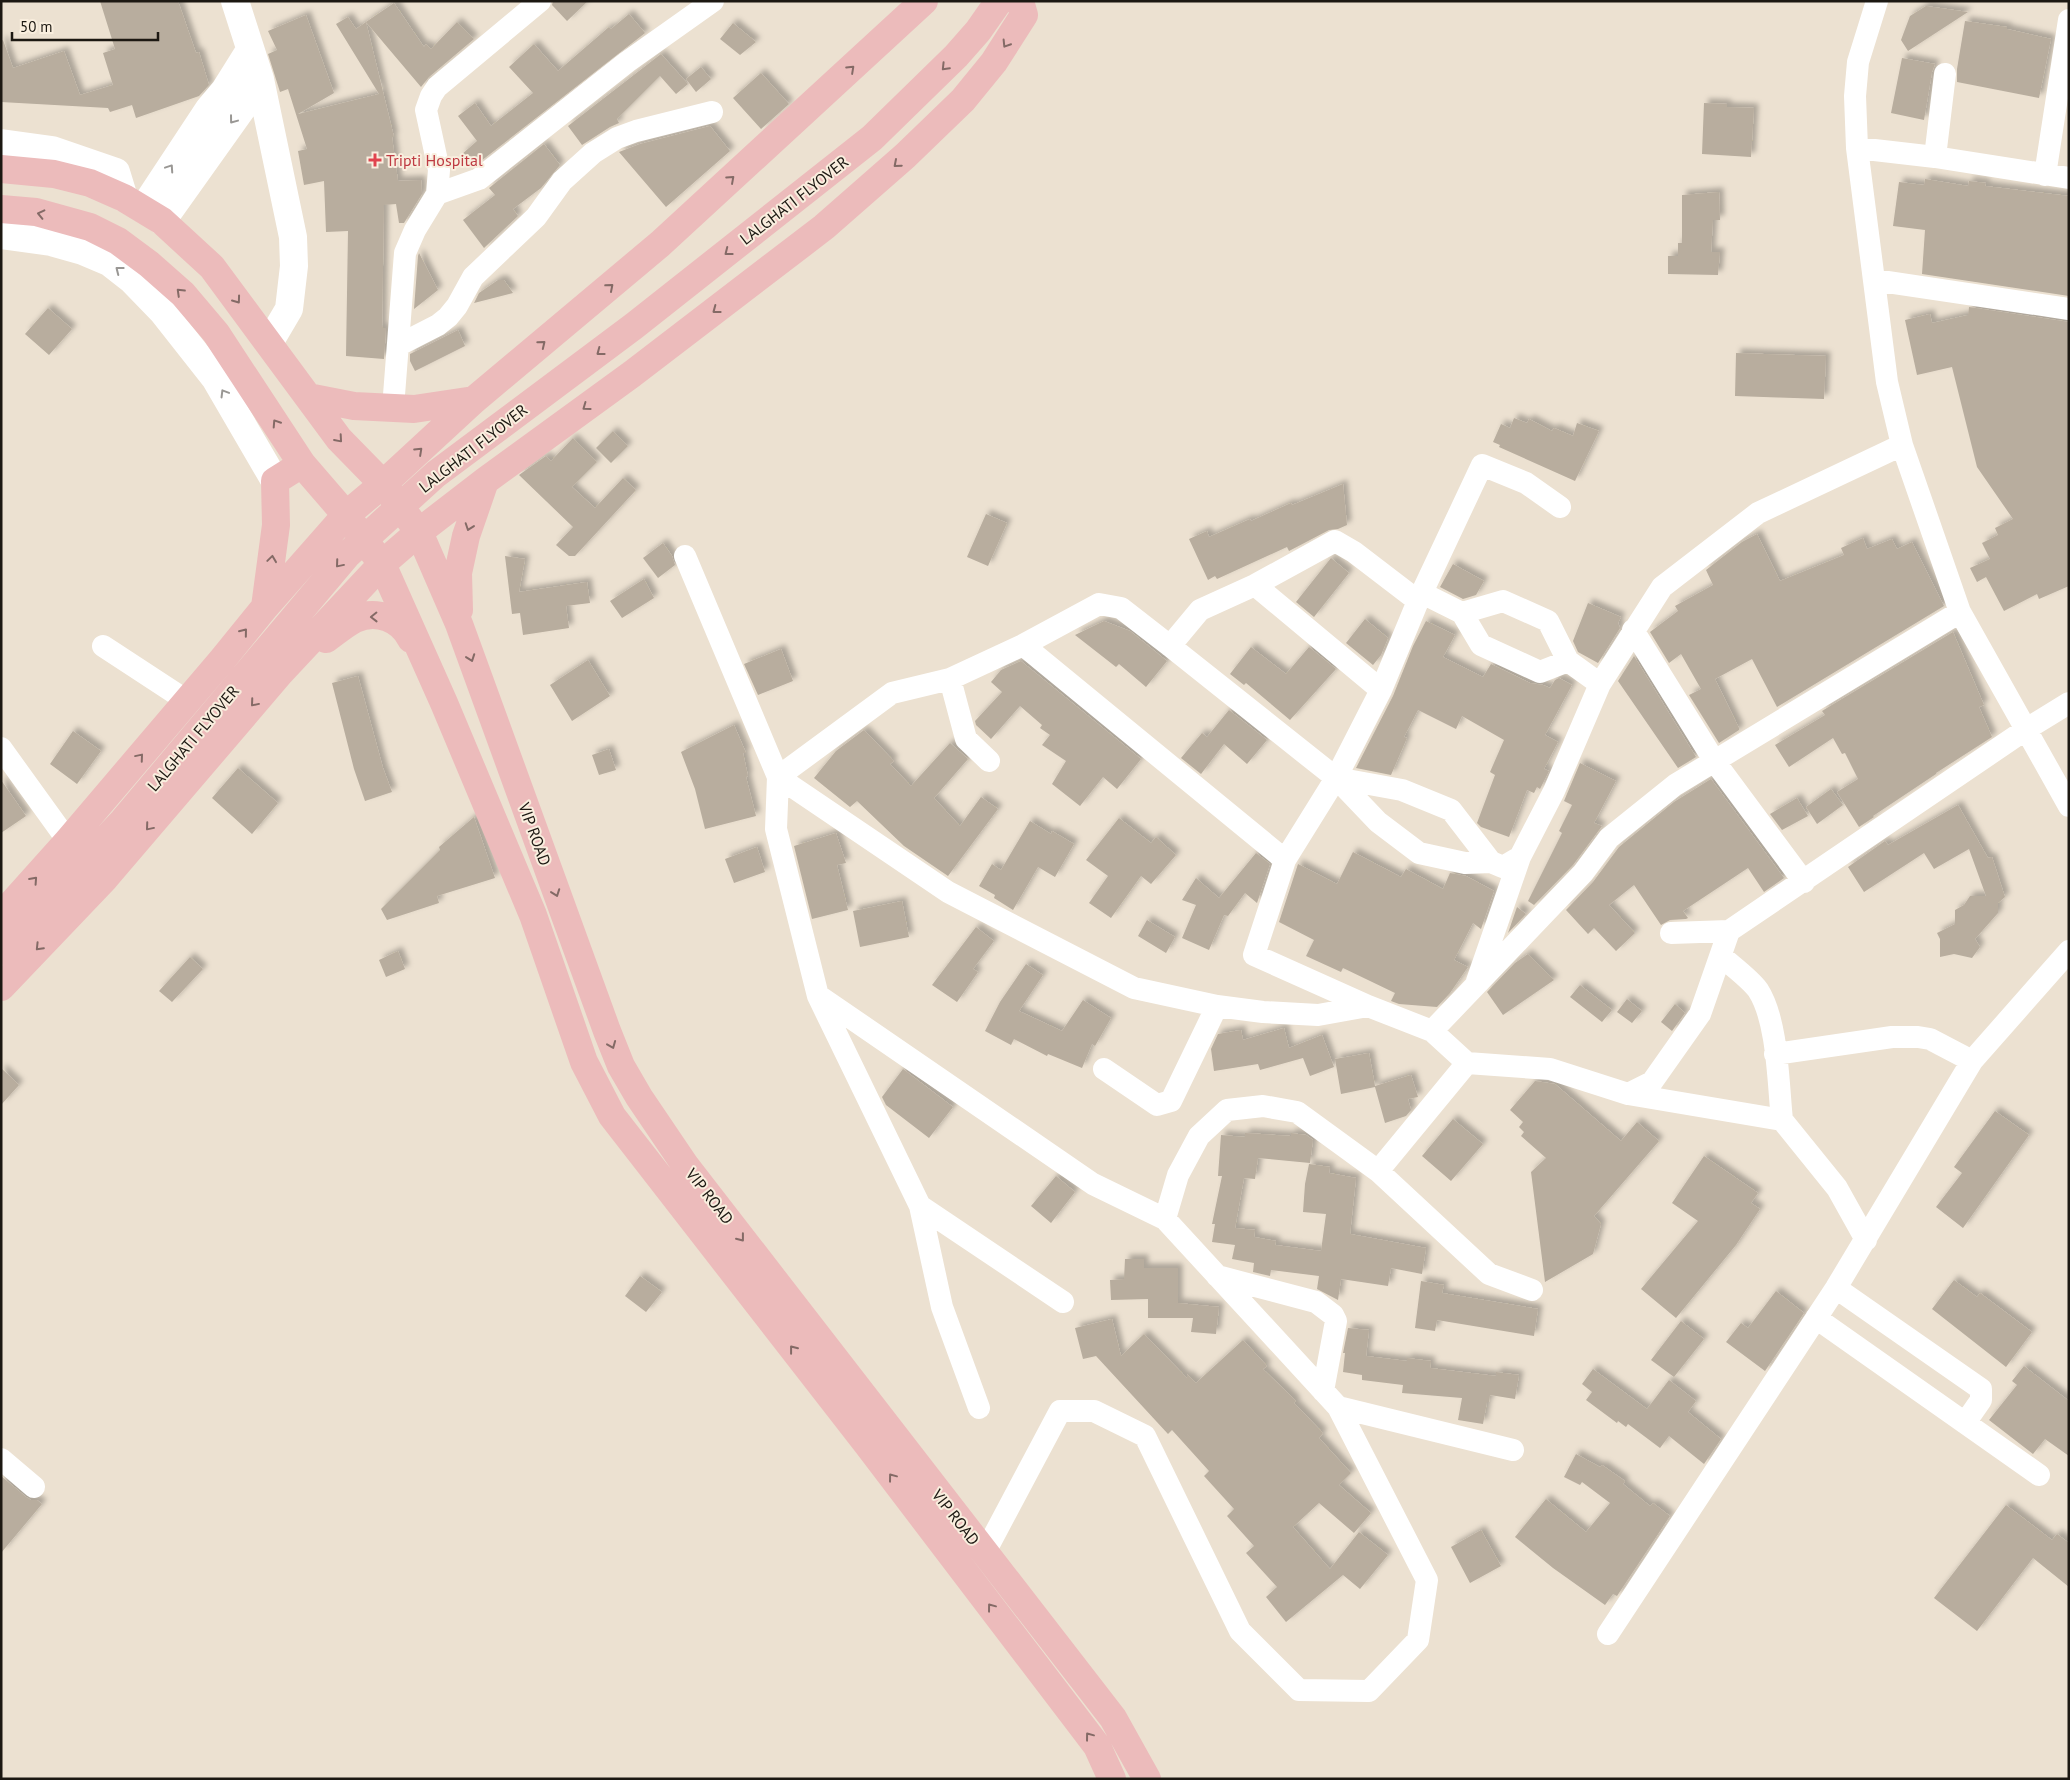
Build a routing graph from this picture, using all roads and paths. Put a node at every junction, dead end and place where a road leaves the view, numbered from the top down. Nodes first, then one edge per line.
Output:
1 (235, 1) edge
2 (540, 1) edge
3 (713, 1) edge
4 (924, 1) edge
5 (999, 1) edge
6 (1020, 1) edge
7 (1877, 1) edge
8 (2069, 20) edge
9 (250, 50) junction
10 (1945, 74) dead end
11 (260, 80) junction
12 (712, 112) dead end
13 (1, 143) edge
14 (1857, 148) junction
15 (1935, 158) junction
16 (1, 169) edge
17 (2045, 175) junction
18 (2069, 178) edge
19 (437, 194) junction
20 (1, 209) edge
21 (143, 209) junction
22 (1, 235) edge
23 (1874, 280) junction
24 (2069, 309) edge
25 (269, 343) junction
26 (399, 344) junction
27 (308, 397) junction
28 (474, 400) junction
29 (393, 408) junction
30 (1902, 445) junction
31 (302, 464) junction
32 (275, 481) junction
33 (485, 481) junction
34 (383, 484) junction
35 (1560, 507) dead end
36 (346, 515) junction
37 (419, 532) junction
38 (684, 556) dead end
39 (382, 564) junction
40 (1255, 585) junction
41 (1420, 597) junction
42 (265, 607) junction
43 (1960, 612) junction
44 (1462, 613) junction
45 (459, 624) junction
46 (1633, 630) junction
47 (1023, 645) junction
48 (102, 646) dead end
49 (1170, 646) junction
50 (1568, 660) junction
51 (280, 674) junction
52 (950, 679) junction
53 (1600, 684) junction
54 (1381, 690) junction
55 (187, 701) junction
56 (444, 703) junction
57 (2069, 703) edge
58 (2025, 730) junction
59 (1, 748) edge
60 (989, 761) dead end
61 (1715, 762) junction
62 (778, 777) junction
63 (1336, 778) junction
64 (2069, 806) edge
65 (68, 841) junction
66 (1520, 857) junction
67 (1285, 860) junction
68 (1491, 862) junction
69 (1804, 882) junction
70 (1, 916) edge
71 (1730, 932) junction
72 (1671, 933) dead end
73 (1, 951) edge
74 (2069, 951) edge
75 (1721, 956) junction
76 (1, 986) edge
77 (1474, 988) junction
78 (818, 996) junction
79 (1217, 1006) junction
80 (1368, 1006) junction
81 (1432, 1031) junction
82 (1775, 1054) junction
83 (1972, 1061) junction
84 (1467, 1063) junction
85 (1104, 1069) dead end
86 (1628, 1094) junction
87 (1782, 1120) junction
88 (1378, 1171) junction
89 (920, 1206) junction
90 (1164, 1219) junction
91 (1866, 1240) junction
92 (1217, 1276) junction
93 (1836, 1288) junction
94 (1532, 1290) dead end
95 (1063, 1302) dead end
96 (1816, 1318) junction
97 (1331, 1399) junction
98 (979, 1408) dead end
99 (1965, 1423) junction
100 (1514, 1450) dead end
101 (1, 1459) edge
102 (2039, 1475) dead end
103 (34, 1487) dead end
104 (984, 1554) junction
105 (1608, 1634) dead end
106 (1112, 1779) edge
107 (1146, 1779) edge

1 - 9 street
2 - 19 street
3 - 19 street
28 -> 4 main road
5 -> 73 main road, LALGHATI FLYOVER
6 -> 33 main road
7 - 14 street
8 - 17 street
9 - 11 street
21 -> 9 street
10 - 15 street
11 -> 21 street
11 - 25 street
12 - 26 street
13 - 21 street
14 - 15 street
14 - 23 street
15 - 17 street
16 - 21 main road, VIP ROAD
17 - 18 street
19 - 26 street
31 -> 20 main road, VIP ROAD
21 -> 25 main road, VIP ROAD
32 -> 22 street
23 - 24 street
23 - 30 street
25 - 27 main road, VIP ROAD
26 - 29 street
27 - 29 main road
27 -> 34 main road, VIP ROAD
28 - 29 main road
34 -> 28 main road
30 - 43 street
30 - 46 street
31 - 32 main road
31 - 36 main road, VIP ROAD
42 -> 32 main road
33 - 37 main road
33 -> 45 main road
34 - 36 main road
34 - 37 main road, VIP ROAD
35 - 41 street
36 - 39 main road, VIP ROAD
36 - 42 main road
37 - 39 main road
37 - 45 main road, VIP ROAD
38 - 62 street
39 - 51 main road
39 - 56 main road, VIP ROAD
40 - 41 street
40 - 49 street
40 - 54 street
41 - 44 street
41 - 54 street
55 -> 42 main road
43 - 58 street
43 - 61 street
44 - 50 street
44 - 50 street
45 -> 104 main road, VIP ROAD
46 - 53 street
46 - 61 street
47 - 49 street
47 - 52 street
47 - 67 street
48 - 55 street
49 - 63 street
50 - 53 street
56 -> 51 main road
51 -> 76 main road
52 - 60 street
52 - 62 street
53 - 66 street
54 - 63 street
65 -> 55 main road
106 -> 56 main road, VIP ROAD
57 - 58 street
58 - 64 street
58 - 69 street
59 - 65 street
61 - 69 street
61 - 77 street
62 - 78 street
62 - 79 street
63 - 67 street
63 - 68 street
63 - 68 street
70 -> 65 main road
66 - 68 street
66 - 77 street
67 - 80 street
69 - 71 street
71 - 72 street
71 - 75 street
74 - 83 street
75 - 82 street
75 - 86 street
77 - 81 street
78 - 89 street
78 - 90 street
79 - 80 street
79 - 85 street
80 - 81 street
81 - 84 street
82 - 83 street
82 - 87 street
83 - 91 street
84 - 86 street
84 - 88 street
86 - 87 street
87 - 91 street
88 - 90 street
88 - 94 street
89 - 95 street
89 - 98 street
90 - 92 street
91 - 93 street
92 - 97 street
92 - 97 street
93 - 96 street
93 - 99 street
96 - 99 street
96 - 105 street
97 - 100 street
97 - 104 street
99 - 102 street
101 - 103 street
104 - 107 main road, VIP ROAD

